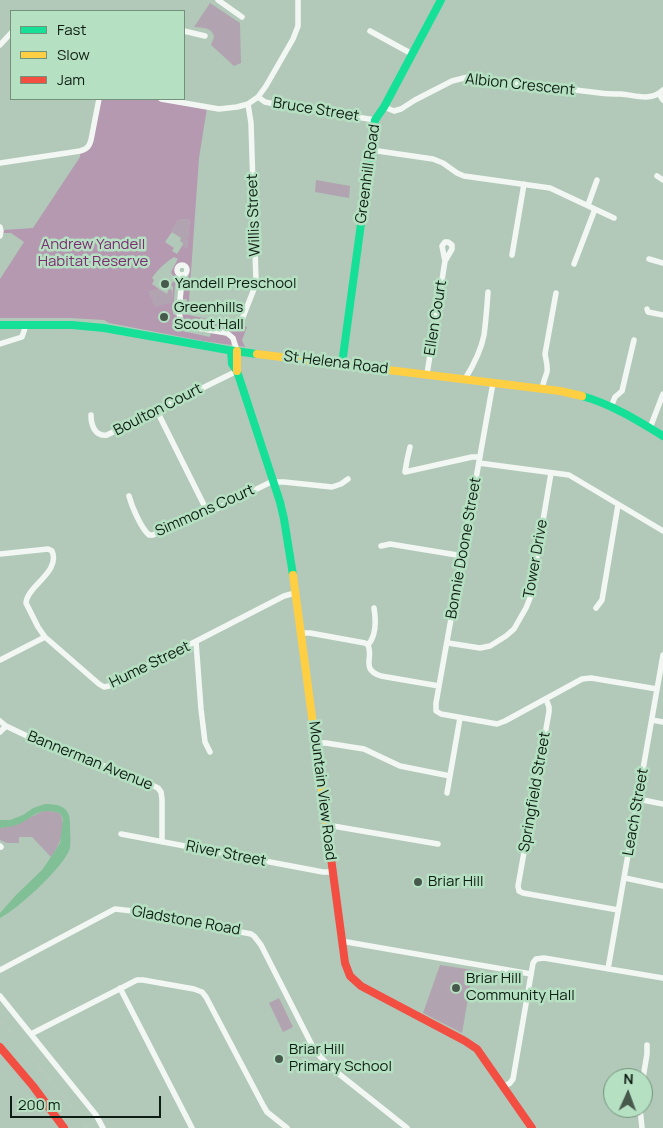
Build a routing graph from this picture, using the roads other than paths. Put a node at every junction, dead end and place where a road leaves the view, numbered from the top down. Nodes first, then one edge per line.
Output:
1 (218, 0) edge
2 (298, 0) edge
3 (441, 0) edge
4 (242, 17) dead end
5 (185, 31) edge
6 (370, 31) dead end
7 (10, 34) edge
8 (205, 36) dead end
9 (0, 45) edge
10 (412, 54) junction
11 (661, 92) edge
12 (258, 97) junction
13 (99, 100) edge
14 (167, 100) edge
15 (663, 100) edge
16 (248, 104) junction
17 (384, 107) junction
18 (375, 120) junction
19 (372, 150) junction
20 (0, 163) edge
21 (596, 180) dead end
22 (524, 184) junction
23 (588, 205) junction
24 (595, 209) junction
25 (614, 218) dead end
26 (0, 227) edge
27 (0, 236) edge
28 (512, 254) dead end
29 (649, 259) dead end
30 (445, 261) dead end
31 (663, 263) edge
32 (574, 264) dead end
33 (182, 275) dead end
34 (488, 292) dead end
35 (556, 293) dead end
36 (647, 309) dead end
37 (663, 315) edge
38 (241, 322) dead end
39 (0, 325) edge
40 (26, 325) junction
41 (634, 340) dead end
42 (0, 344) edge
43 (234, 349) junction
44 (342, 364) junction
45 (236, 371) junction
46 (427, 374) junction
47 (465, 379) junction
48 (493, 383) junction
49 (542, 389) junction
50 (663, 394) edge
51 (611, 407) junction
52 (157, 411) junction
53 (91, 415) dead end
54 (650, 428) junction
55 (663, 436) edge
56 (410, 447) dead end
57 (479, 460) junction
58 (551, 473) junction
59 (348, 480) dead end
60 (273, 481) junction
61 (129, 496) dead end
62 (618, 504) junction
63 (206, 508) junction
64 (663, 531) edge
65 (381, 546) dead end
66 (0, 554) edge
67 (462, 556) junction
68 (295, 593) junction
69 (374, 608) dead end
70 (596, 608) dead end
71 (300, 634) junction
72 (45, 637) junction
73 (196, 642) junction
74 (448, 643) junction
75 (368, 646) junction
76 (663, 655) edge
77 (0, 660) edge
78 (440, 686) junction
79 (657, 689) junction
80 (546, 699) junction
81 (460, 718) junction
82 (652, 720) junction
83 (0, 721) edge
84 (663, 722) edge
85 (6, 726) junction
86 (0, 732) edge
87 (316, 743) junction
88 (210, 752) dead end
89 (450, 776) junction
90 (447, 793) dead end
91 (638, 799) junction
92 (663, 804) edge
93 (327, 825) junction
94 (121, 835) dead end
95 (162, 842) junction
96 (438, 844) dead end
97 (332, 872) junction
98 (624, 878) junction
99 (663, 886) edge
100 (618, 910) junction
101 (342, 942) junction
102 (608, 969) junction
103 (0, 970) edge
104 (531, 974) junction
105 (663, 978) edge
106 (120, 988) junction
107 (0, 996) edge
108 (31, 1034) junction
109 (647, 1045) dead end
110 (0, 1047) edge
111 (645, 1068) edge
112 (503, 1086) junction
113 (64, 1128) edge
114 (103, 1128) edge
115 (192, 1128) edge
116 (286, 1128) edge
117 (407, 1128) edge
118 (532, 1128) edge

1 - 4 street
2 - 12 street
3 - 10 street, Greenhill Road
5 - 8 street
6 - 10 street
7 - 9 street
10 - 17 street, Greenhill Road
11 - 15 street
11 - 17 street, Albion Crescent
12 - 16 street
12 - 18 street, Bruce Street
13 - 20 street
14 - 16 street
16 - 38 street, Willis Street
17 - 18 street, Greenhill Road
18 - 19 street, Greenhill Road
19 - 22 street
19 - 44 street, Greenhill Road
21 - 23 street
22 - 23 street
22 - 28 street
23 - 24 street
24 - 25 street
24 - 32 street
26 - 27 street
29 - 31 street
30 - 46 street, Ellen Court
33 - 43 street
34 - 47 street
35 - 49 street
36 - 37 street
39 - 40 street, St Helena Road
40 - 42 street
40 - 43 street, St Helena Road
41 - 51 street
43 - 44 street, St Helena Road
43 - 45 street, Mountain View Road
44 - 46 street, St Helena Road
45 - 52 street, Boulton Court
45 - 60 street, Mountain View Road
46 - 47 street, St Helena Road
47 - 48 street, St Helena Road
48 - 49 street, St Helena Road
48 - 57 street, Bonnie Doone Street
49 - 51 street, St Helena Road
50 - 54 street
51 - 54 street, St Helena Road
52 - 53 street, Boulton Court
52 - 63 street
54 - 55 street, St Helena Road
56 - 57 street
57 - 58 street
57 - 67 street, Bonnie Doone Street
58 - 62 street
58 - 74 street, Tower Drive
59 - 60 street
60 - 63 street, Simmons Court
60 - 68 street, Mountain View Road
61 - 63 street, Simmons Court
62 - 64 street
62 - 70 street
65 - 67 street
66 - 72 street, Hume Street
67 - 74 street, Bonnie Doone Street
68 - 71 street, Mountain View Road
68 - 73 street, Hume Street
69 - 75 street
71 - 75 street
71 - 87 street, Mountain View Road
72 - 73 street, Hume Street
72 - 77 street
73 - 88 street
74 - 78 street, Bonnie Doone Street
75 - 78 street
76 - 79 street, Leach Street
78 - 81 street, Bonnie Doone Street
79 - 80 street
79 - 82 street, Leach Street
80 - 81 street
80 - 100 street, Springfield Street
81 - 89 street
82 - 84 street
82 - 91 street, Leach Street
83 - 85 street, Bannerman Avenue
85 - 86 street
85 - 95 street, Bannerman Avenue
87 - 89 street
87 - 93 street, Mountain View Road
89 - 90 street
91 - 92 street
91 - 98 street, Leach Street
93 - 96 street
93 - 97 street, Mountain View Road
94 - 95 street, River Street
95 - 97 street, River Street
97 - 101 street, Mountain View Road
98 - 99 street
98 - 100 street, Leach Street
100 - 102 street, Leach Street
101 - 104 street
101 - 112 street, Mountain View Road
102 - 104 street
102 - 105 street
103 - 117 street, Gladstone Road
104 - 112 street
106 - 108 street
106 - 115 street
106 - 116 street
107 - 108 street
108 - 114 street
109 - 111 street
110 - 113 street
112 - 118 street, Mountain View Road

